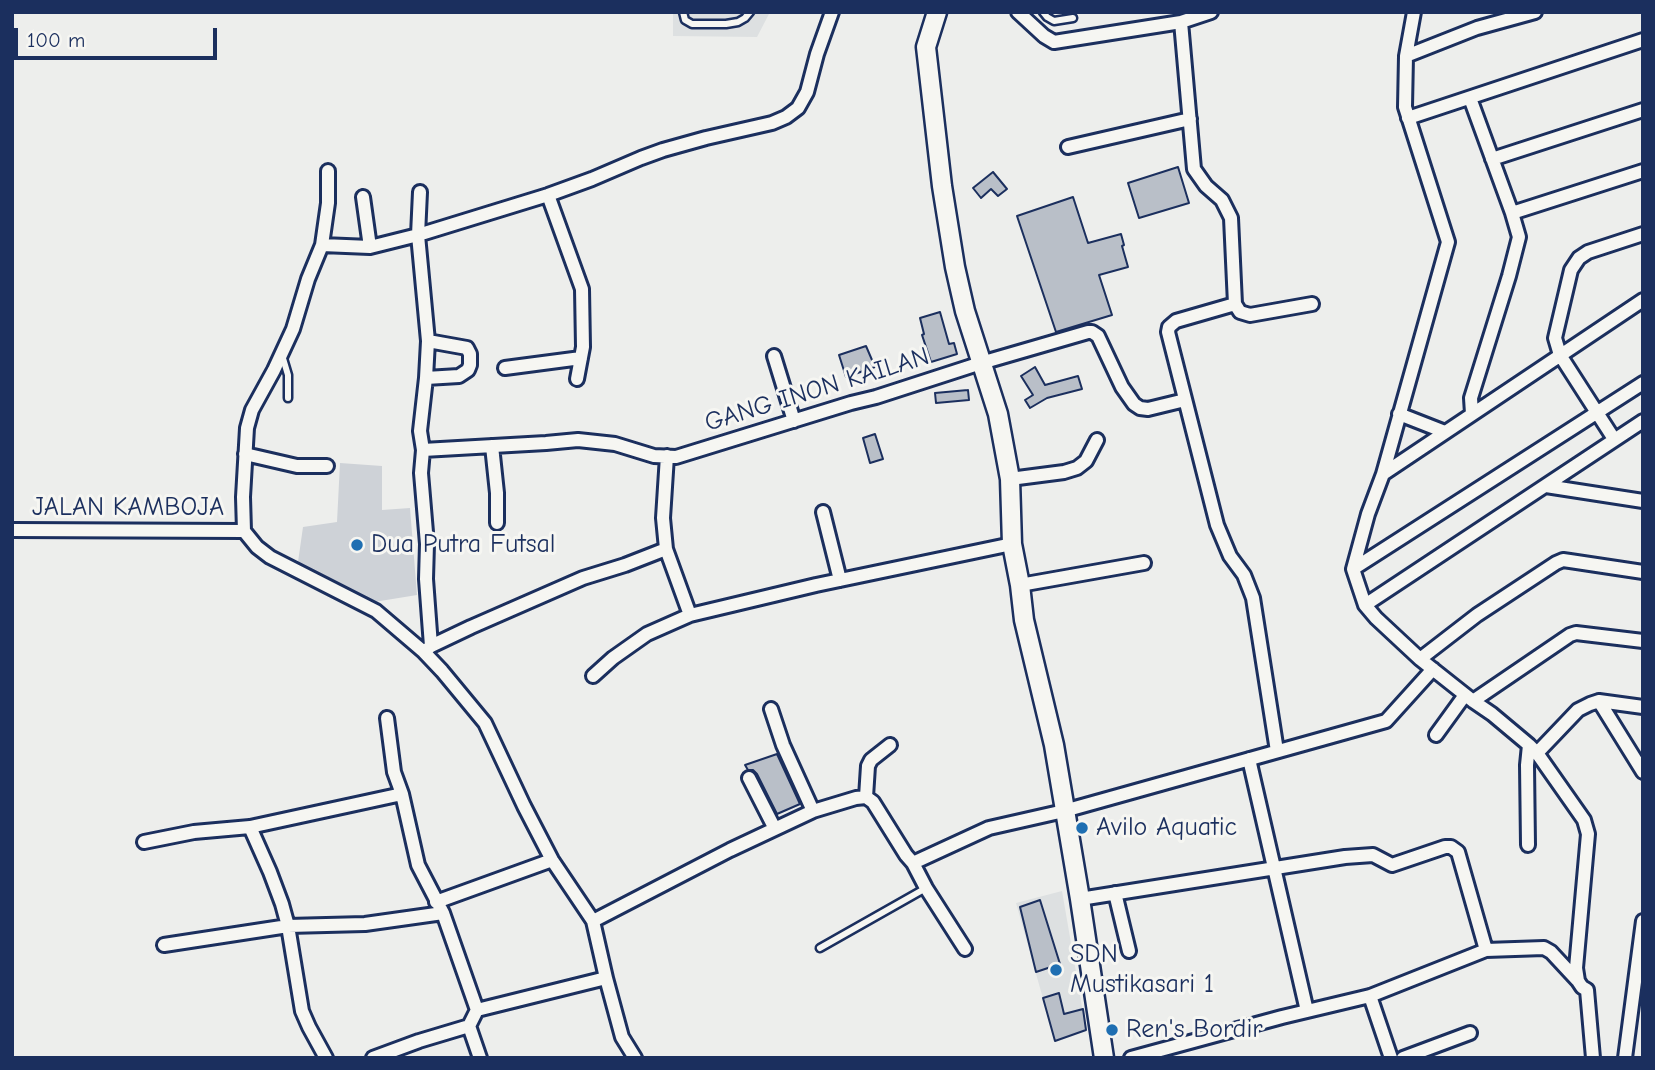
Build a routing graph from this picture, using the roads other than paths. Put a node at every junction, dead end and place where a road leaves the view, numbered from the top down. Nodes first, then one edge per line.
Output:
1 (683, 12) edge
2 (750, 12) edge
3 (832, 12) edge
4 (1018, 12) edge
5 (1043, 12) edge
6 (1211, 12) edge
7 (1414, 12) edge
8 (1479, 12) edge
9 (1534, 12) edge
10 (941, 13) edge
11 (1073, 18) dead end
12 (1181, 22) junction
13 (1477, 28) junction
14 (1643, 40) edge
15 (1406, 55) junction
16 (1470, 98) junction
17 (1643, 110) edge
18 (1408, 118) junction
19 (1190, 119) junction
20 (1068, 147) dead end
21 (1492, 159) junction
22 (328, 171) dead end
23 (1643, 171) edge
24 (420, 192) dead end
25 (548, 195) junction
26 (363, 197) dead end
27 (1512, 213) junction
28 (1643, 234) edge
29 (418, 235) junction
30 (322, 245) junction
31 (370, 247) junction
32 (1643, 300) edge
33 (1235, 304) junction
34 (1312, 304) dead end
35 (428, 341) junction
36 (282, 354) junction
37 (1560, 355) junction
38 (774, 356) dead end
39 (581, 358) junction
40 (981, 363) junction
41 (505, 368) dead end
42 (426, 378) junction
43 (577, 379) dead end
44 (1643, 383) edge
45 (288, 398) dead end
46 (1185, 400) junction
47 (1599, 413) junction
48 (1399, 414) junction
49 (1472, 414) junction
50 (794, 421) junction
51 (1643, 421) edge
52 (1445, 432) junction
53 (1615, 439) junction
54 (1097, 440) dead end
55 (492, 446) junction
56 (423, 450) junction
57 (245, 454) junction
58 (667, 456) junction
59 (327, 467) dead end
60 (1383, 474) junction
61 (1010, 479) junction
62 (1546, 486) junction
63 (1643, 501) edge
64 (823, 512) dead end
65 (497, 523) dead end
66 (12, 530) edge
67 (244, 531) junction
68 (1012, 544) junction
69 (666, 549) junction
70 (1144, 563) dead end
71 (1353, 569) junction
72 (1643, 572) edge
73 (840, 580) junction
74 (1020, 585) junction
75 (1365, 605) junction
76 (690, 615) junction
77 (1643, 640) edge
78 (428, 649) junction
79 (1420, 659) junction
80 (1433, 669) junction
81 (593, 676) dead end
82 (1469, 698) junction
83 (1599, 701) junction
84 (1643, 707) edge
85 (771, 709) dead end
86 (387, 718) dead end
87 (1436, 735) dead end
88 (890, 745) dead end
89 (1533, 749) junction
90 (1277, 751) junction
91 (1249, 759) junction
92 (1643, 772) edge
93 (749, 778) dead end
94 (402, 793) junction
95 (866, 797) junction
96 (813, 811) junction
97 (1064, 811) junction
98 (250, 827) junction
99 (775, 829) junction
100 (144, 842) dead end
101 (1528, 845) dead end
102 (552, 860) junction
103 (913, 863) junction
104 (1275, 868) junction
105 (926, 888) junction
106 (1115, 893) junction
107 (1080, 899) junction
108 (440, 908) junction
109 (593, 921) junction
110 (1643, 921) edge
111 (288, 926) junction
112 (164, 945) dead end
113 (820, 948) dead end
114 (965, 949) dead end
115 (1486, 950) junction
116 (1129, 951) dead end
117 (606, 978) junction
118 (1578, 981) junction
119 (1638, 994) edge
120 (1370, 996) junction
121 (477, 1010) junction
122 (1307, 1012) junction
123 (469, 1026) junction
124 (1470, 1033) dead end
125 (326, 1058) edge
126 (373, 1058) edge
127 (480, 1058) edge
128 (635, 1058) edge
129 (1104, 1058) edge
130 (1132, 1058) edge
131 (1391, 1058) edge
132 (1403, 1058) edge
133 (1593, 1058) edge
134 (1625, 1058) edge

1 - 2 lane
3 - 25 street
4 - 12 street
5 - 11 lane
6 - 12 street
7 - 15 street
8 - 13 street
9 - 13 street
10 - 40 main road
12 - 19 street
13 - 15 street
14 - 16 street
15 - 18 street
16 - 18 street
16 - 21 street
17 - 21 street
18 - 48 street
19 - 20 street
19 - 33 street
21 - 27 street
22 - 30 street
23 - 27 street
24 - 29 street
25 - 29 street
25 - 39 street
26 - 31 street
27 - 49 street
28 - 37 street
29 - 31 street
29 - 35 street
30 - 31 street
30 - 36 street
32 - 37 street
33 - 34 street
33 - 46 street
35 - 42 street
35 - 42 street
36 - 45 lane
36 - 57 street
37 - 47 street
37 - 49 street
38 - 50 street
39 - 41 street
39 - 43 street
40 - 46 street, GANG INON KAILAN
40 - 50 street, GANG INON KAILAN
40 - 61 main road
42 - 56 street
44 - 47 street
46 - 90 street
47 - 53 street
47 - 71 street
48 - 52 street
48 - 60 street
49 - 52 street
50 - 58 street, GANG INON KAILAN
51 - 53 street
52 - 60 street
53 - 62 street
54 - 61 street
55 - 56 street
55 - 58 street
55 - 65 street
56 - 78 street
57 - 59 street
57 - 67 street
58 - 69 street
60 - 71 street
61 - 68 main road
62 - 63 street
62 - 75 street
64 - 73 street
66 - 67 street, JALAN KAMBOJA
67 - 78 street
68 - 73 street
68 - 74 main road
69 - 76 street
69 - 78 street
70 - 74 street
71 - 75 street
72 - 79 street
73 - 76 street
74 - 97 main road
75 - 79 street
76 - 81 street
77 - 82 street
78 - 102 street
79 - 80 street
80 - 82 street
80 - 90 street
82 - 87 street
82 - 89 street
83 - 84 street
83 - 89 street
83 - 92 street
85 - 96 street
86 - 94 street
88 - 95 street
89 - 101 street
89 - 118 street
90 - 91 street
91 - 97 street
91 - 104 street
93 - 99 street
94 - 98 street
94 - 108 street
95 - 96 street
95 - 103 street
96 - 99 street
97 - 103 street
97 - 107 main road
98 - 100 street
98 - 111 street
99 - 109 street
102 - 108 street
102 - 109 street
103 - 105 street
104 - 106 street
104 - 115 street
104 - 122 street
105 - 113 lane
105 - 114 street
106 - 107 street
106 - 116 street
107 - 129 main road
108 - 111 street
108 - 121 street
109 - 117 street
110 - 119 street
111 - 112 street
111 - 125 street
115 - 118 street
115 - 120 street
117 - 121 street
117 - 128 street
118 - 133 street
119 - 134 street
120 - 122 street
120 - 131 street
121 - 123 street
122 - 130 street
123 - 126 street
123 - 127 street
124 - 132 street

